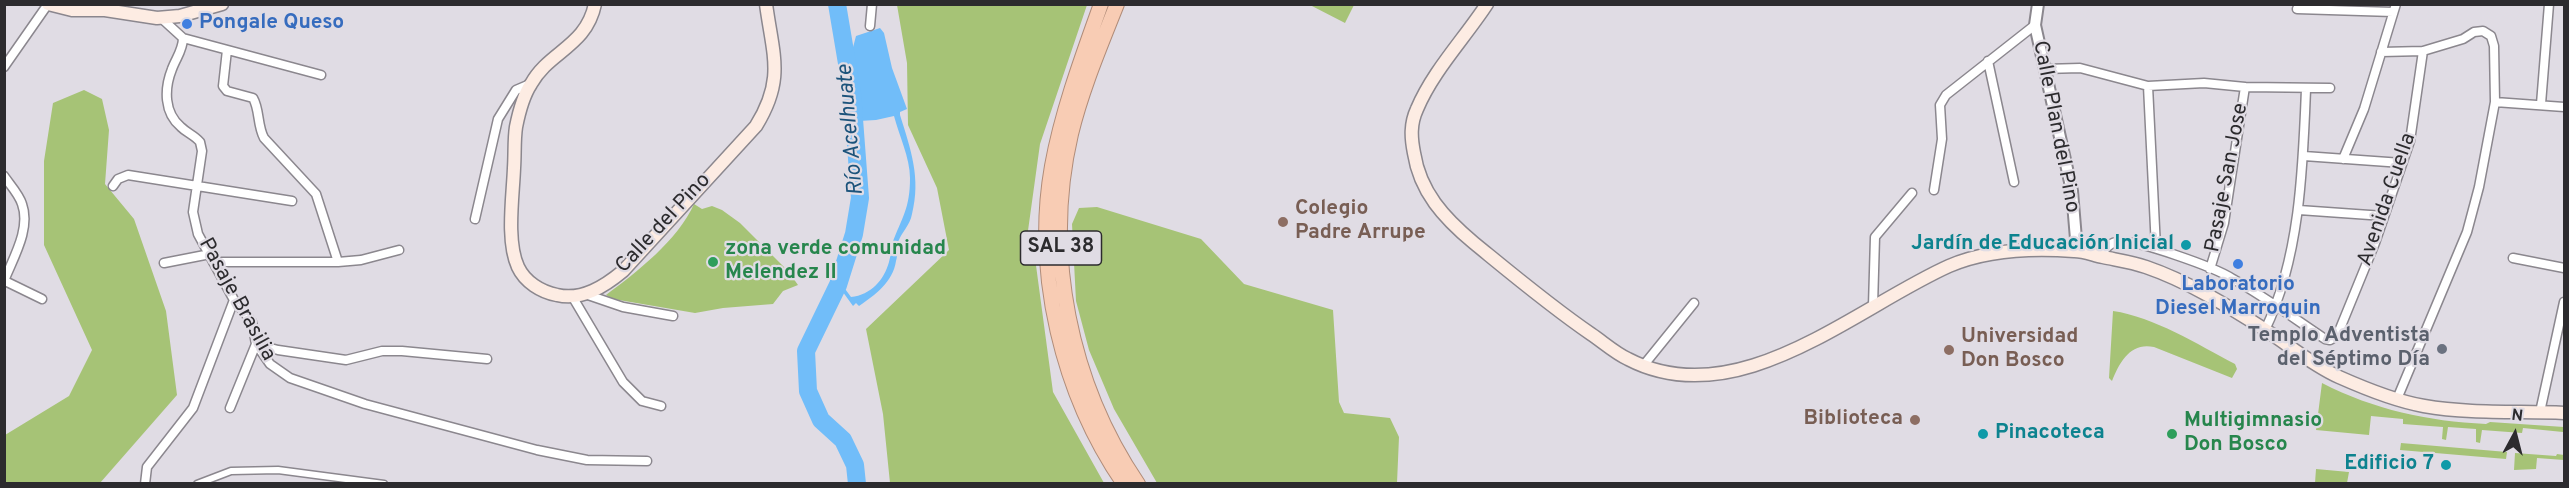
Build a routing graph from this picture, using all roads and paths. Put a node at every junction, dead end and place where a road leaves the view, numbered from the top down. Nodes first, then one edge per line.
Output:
1 (48, 4) edge
2 (222, 4) edge
3 (595, 4) edge
4 (766, 4) edge
5 (872, 4) edge
6 (1101, 4) edge
7 (1117, 4) edge
8 (1487, 4) edge
9 (2038, 4) edge
10 (2549, 4) edge
11 (127, 8) edge
12 (197, 8) edge
13 (2394, 8) edge
14 (2297, 9) dead end
15 (160, 18) junction
16 (2036, 25) junction
17 (870, 26) dead end
18 (183, 38) junction
19 (227, 50) junction
20 (2423, 51) junction
21 (2381, 52) junction
22 (1988, 61) junction
23 (4, 67) edge
24 (2044, 69) junction
25 (321, 75) dead end
26 (530, 84) junction
27 (2148, 86) junction
28 (2245, 87) junction
29 (2330, 88) dead end
30 (2306, 89) junction
31 (2495, 102) junction
32 (2541, 104) junction
33 (2565, 107) edge
34 (2304, 156) junction
35 (2343, 159) junction
36 (2402, 162) junction
37 (4, 176) edge
38 (2014, 182) dead end
39 (113, 186) dead end
40 (197, 186) junction
41 (1934, 190) dead end
42 (1912, 193) dead end
43 (292, 201) dead end
44 (2299, 210) junction
45 (2384, 216) junction
46 (475, 219) dead end
47 (2156, 248) junction
48 (399, 250) dead end
49 (2077, 251) junction
50 (2100, 257) junction
51 (212, 258) junction
52 (2513, 258) dead end
53 (8, 262) edge
54 (338, 262) junction
55 (164, 263) dead end
56 (2565, 268) edge
57 (2210, 269) junction
58 (5, 281) edge
59 (579, 295) junction
60 (42, 299) dead end
61 (234, 300) junction
62 (2565, 302) edge
63 (1694, 303) dead end
64 (1873, 306) junction
65 (2276, 307) junction
66 (673, 316) dead end
67 (2265, 330) junction
68 (2560, 337) edge
69 (256, 344) junction
70 (487, 359) dead end
71 (1643, 366) junction
72 (2397, 399) junction
73 (661, 406) dead end
74 (230, 408) dead end
75 (2540, 412) junction
76 (2565, 413) edge
77 (647, 460) dead end
78 (145, 483) edge
79 (197, 483) edge
80 (384, 483) edge
81 (1124, 483) edge
82 (1138, 483) edge

1 - 11 main road
1 - 23 street
2 - 12 main road
3 - 26 main road
4 - 59 main road, Calle del Pino
5 - 17 street
6 - 81 highway, SAL 38
7 - 82 highway, SAL 38
8 - 71 main road
9 - 16 street, Calle Plan del Pino
10 - 32 street
11 - 15 main road
12 - 15 main road
13 - 14 street
13 - 21 street
15 - 18 street
16 - 22 street
16 - 24 street, Calle Plan del Pino
18 - 19 street
18 - 40 street, Pasaje Brasilia
19 - 25 street
19 - 54 street
20 - 21 street
20 - 31 street
20 - 36 street, Avenida Cuella
21 - 35 street
22 - 38 street
22 - 41 street
24 - 27 street
24 - 49 street, Calle Plan del Pino
26 - 46 street
26 - 59 main road
27 - 28 street
27 - 47 street
28 - 30 street
28 - 57 street, Pasaje San Jose
29 - 30 street
30 - 34 street
31 - 32 street
31 - 72 street
32 - 33 street
34 - 35 street
34 - 44 street
35 - 36 street
36 - 45 street, Avenida Cuella
37 - 53 street
39 - 40 street
40 - 43 street
40 - 51 street, Pasaje Brasilia
42 - 64 street
44 - 45 street
44 - 65 street
45 - 65 street, Avenida Cuella
47 - 50 street
47 - 57 street
48 - 54 street
49 - 50 main road
49 - 64 main road
50 - 67 main road
51 - 54 street
51 - 55 street
51 - 61 street, Pasaje Brasilia
52 - 56 street
53 - 58 street
57 - 65 street
58 - 60 street
59 - 66 street
59 - 73 street
61 - 69 street, Pasaje Brasilia
61 - 78 street
62 - 68 street
63 - 71 street
64 - 71 main road
65 - 67 street
67 - 72 main road
68 - 75 street
69 - 70 street
69 - 74 street
69 - 77 street, Pasaje Brasilia
72 - 75 main road
75 - 76 main road
79 - 80 street

